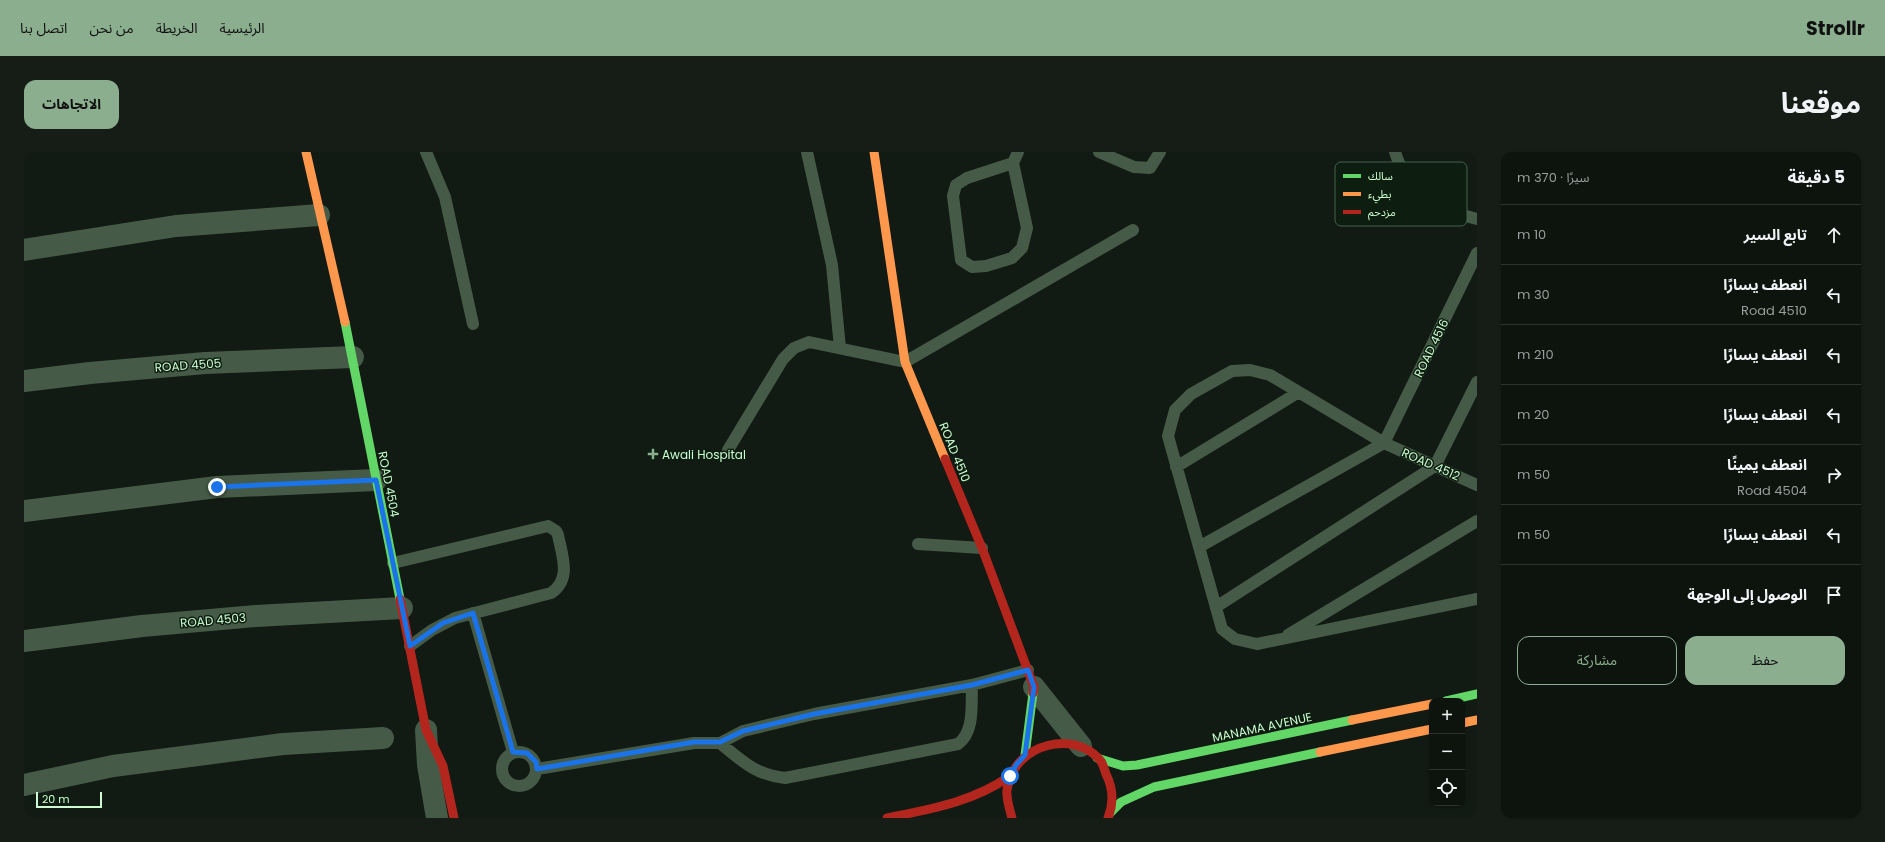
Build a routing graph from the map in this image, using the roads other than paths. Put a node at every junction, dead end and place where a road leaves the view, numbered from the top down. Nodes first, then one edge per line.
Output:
1 (306, 152) edge
2 (426, 152) edge
3 (808, 152) edge
4 (874, 152) edge
5 (1099, 152) edge
6 (1160, 152) edge
7 (1395, 152) edge
8 (1016, 158) edge
9 (1398, 162) edge
10 (319, 215) junction
11 (1467, 216) edge
12 (1477, 219) edge
13 (1133, 230) dead end
14 (24, 250) edge
15 (1477, 252) edge
16 (473, 324) dead end
17 (840, 348) junction
18 (353, 357) junction
19 (905, 362) junction
20 (24, 381) edge
21 (1477, 382) edge
22 (1299, 392) junction
23 (1384, 443) junction
24 (728, 450) dead end
25 (1435, 466) junction
26 (1176, 467) junction
27 (376, 480) junction
28 (1477, 485) edge
29 (24, 511) edge
30 (1477, 521) edge
31 (918, 544) dead end
32 (1199, 547) junction
33 (982, 548) junction
34 (393, 563) junction
35 (1477, 599) edge
36 (1216, 607) junction
37 (402, 608) junction
38 (473, 613) junction
39 (1280, 639) junction
40 (24, 641) edge
41 (410, 646) junction
42 (1031, 678) junction
43 (972, 685) junction
44 (1477, 694) edge
45 (1459, 698) edge
46 (1429, 705) edge
47 (1477, 720) edge
48 (1465, 722) edge
49 (426, 730) junction
50 (1429, 730) edge
51 (383, 738) dead end
52 (720, 742) junction
53 (513, 752) junction
54 (1089, 752) junction
55 (1025, 755) junction
56 (537, 769) junction
57 (1010, 776) junction
58 (24, 785) edge
59 (1109, 816) edge
60 (437, 818) edge
61 (454, 818) edge
62 (887, 818) edge
63 (1012, 818) edge

1 - 10 street, ROAD 4504
2 - 16 lane
3 - 17 lane
4 - 19 street, ROAD 4510
5 - 6 lane
7 - 9 lane
8 - 8 lane
10 - 14 street
10 - 18 street, ROAD 4504
11 - 12 lane
13 - 19 lane
15 - 23 lane, ROAD 4516
17 - 19 lane
17 - 24 lane
18 - 20 street, ROAD 4505
18 - 27 street, ROAD 4504
19 - 33 street, ROAD 4510
21 - 25 lane
22 - 23 lane, ROAD 4512
22 - 26 lane
22 - 26 lane, ROAD 4512
23 - 25 lane, ROAD 4512
23 - 32 lane
25 - 28 lane, ROAD 4512
25 - 36 lane
26 - 32 lane, ROAD 4512
27 - 29 street
27 - 34 street, ROAD 4504
30 - 39 lane
31 - 33 lane
32 - 36 lane, ROAD 4512
33 - 42 street, ROAD 4510
34 - 37 street, ROAD 4504
34 - 38 lane
35 - 39 lane, ROAD 4512
36 - 39 lane, ROAD 4512
37 - 40 street, ROAD 4503
37 - 41 street, ROAD 4504
38 - 41 lane
38 - 53 lane
41 - 49 street, ROAD 4504
42 - 43 lane
42 - 54 street
42 - 55 street, ROAD 4510
43 - 52 lane
43 - 52 lane
44 - 45 street
46 - 54 street, MANAMA AVENUE
47 - 48 street
49 - 60 street
49 - 61 street, ROAD 4504
50 - 59 street
51 - 58 street
52 - 56 lane
53 - 56 lane
53 - 56 lane
54 - 55 street, MANAMA AVENUE
54 - 59 street
55 - 57 street
57 - 62 street
57 - 63 street

